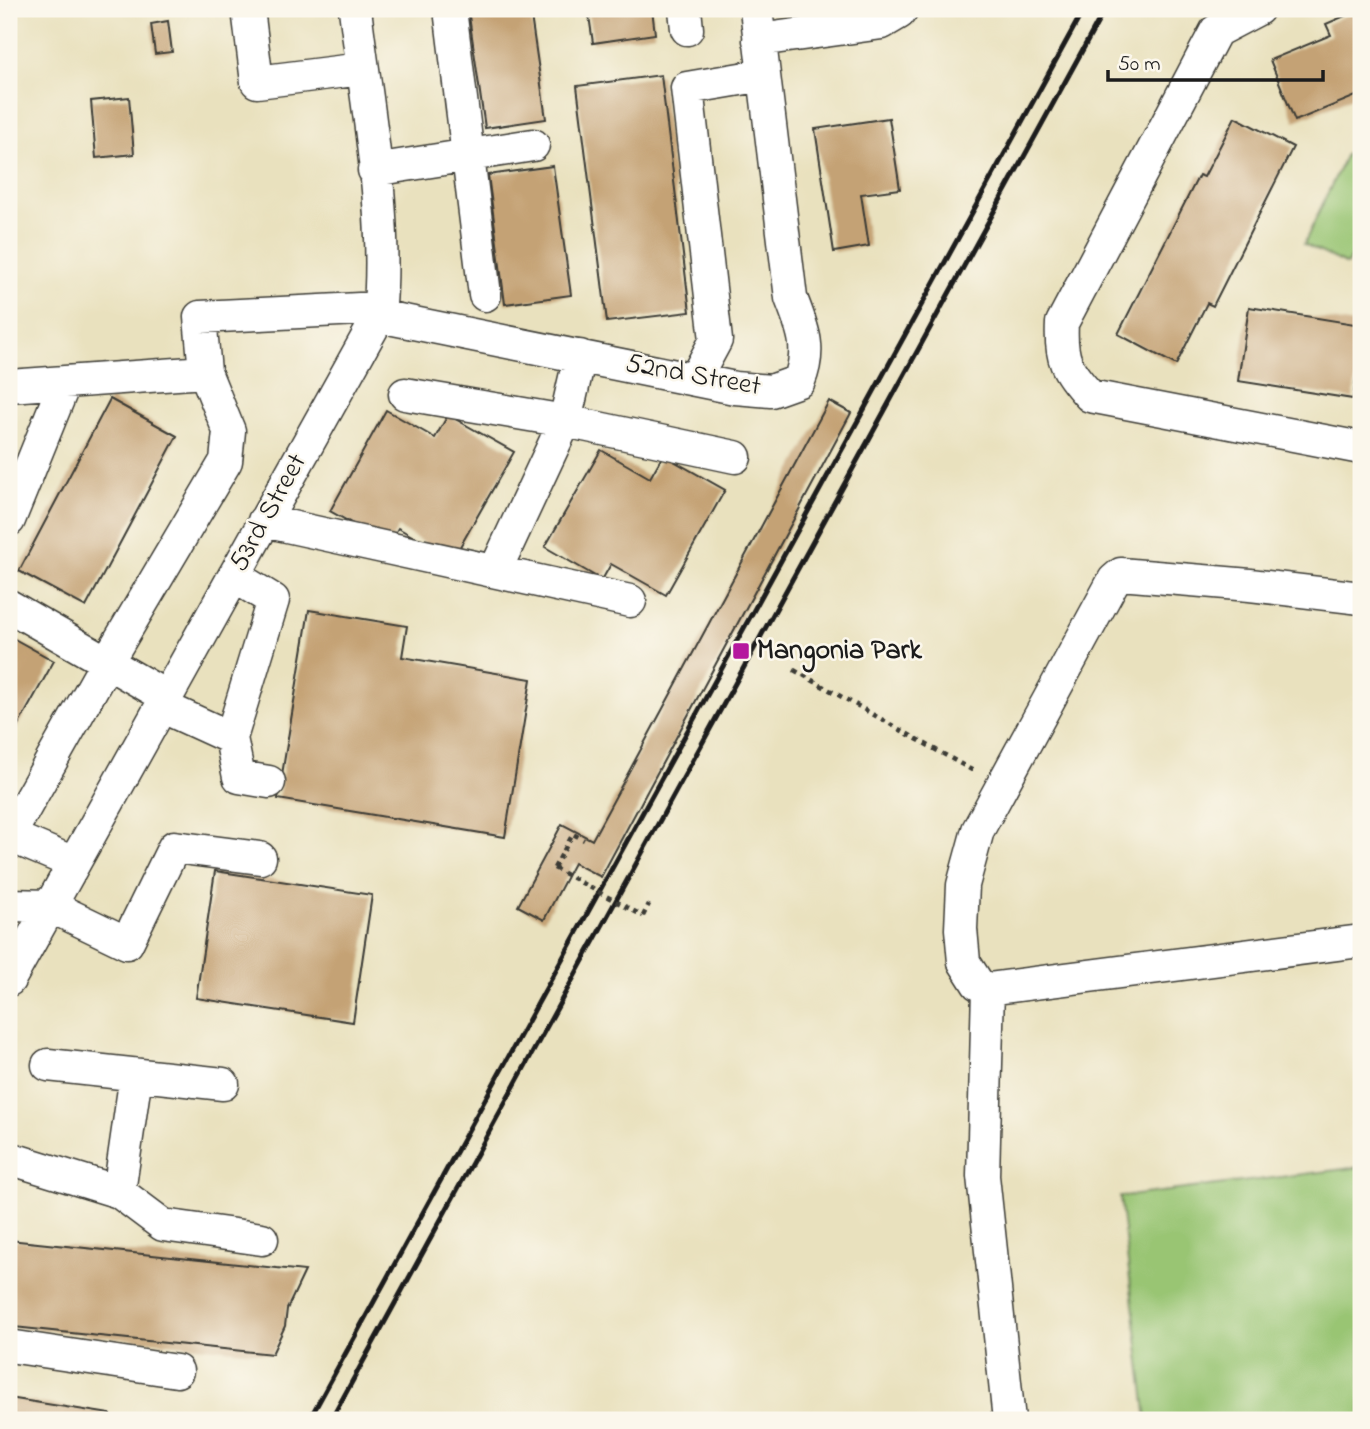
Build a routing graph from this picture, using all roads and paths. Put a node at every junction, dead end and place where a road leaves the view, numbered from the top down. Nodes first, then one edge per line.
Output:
1 (248, 9) edge
2 (355, 9) edge
3 (450, 9) edge
4 (755, 9) edge
5 (902, 9) edge
6 (1258, 9) edge
7 (760, 40) junction
8 (362, 69) junction
9 (764, 75) junction
10 (533, 145) dead end
11 (468, 155) junction
12 (374, 170) junction
13 (485, 295) dead end
14 (379, 312) junction
15 (580, 356) junction
16 (205, 372) junction
17 (695, 379) junction
18 (65, 382) junction
19 (9, 386) edge
20 (405, 394) dead end
21 (565, 421) junction
22 (1361, 448) edge
23 (735, 457) dead end
24 (9, 520) edge
25 (264, 521) junction
26 (495, 571) junction
27 (234, 576) junction
28 (1361, 598) edge
29 (630, 601) dead end
30 (9, 606) edge
31 (107, 663) junction
32 (794, 670) dead end
33 (164, 702) junction
34 (231, 738) junction
35 (957, 761) dead end
36 (269, 782) dead end
37 (9, 836) edge
38 (584, 840) dead end
39 (260, 858) dead end
40 (74, 863) junction
41 (649, 904) dead end
42 (9, 905) edge
43 (50, 906) junction
44 (1361, 941) edge
45 (9, 981) edge
46 (988, 989) junction
47 (48, 1065) dead end
48 (136, 1075) junction
49 (223, 1084) dead end
50 (9, 1158) edge
51 (119, 1192) junction
52 (262, 1239) dead end
53 (9, 1346) edge
54 (177, 1371) dead end
55 (1009, 1420) edge

1 - 8 street
2 - 8 street, 53rd Street
3 - 11 street
4 - 7 street, 52nd Street
5 - 7 street
6 - 22 street
7 - 9 street, 52nd Street
8 - 12 street, 53rd Street
9 - 17 street
9 - 17 street, 52nd Street
10 - 11 street
11 - 12 street
11 - 13 street
12 - 14 street, 53rd Street
14 - 15 street, 52nd Street
14 - 16 street, 52nd Street
14 - 25 street, 53rd Street
15 - 17 street, 52nd Street
15 - 21 street
16 - 18 street
16 - 31 street
18 - 19 street
18 - 24 street
20 - 21 street
21 - 23 street
21 - 26 street
25 - 26 street
25 - 27 street, 53rd Street
26 - 29 street
27 - 33 street, 53rd Street
27 - 34 street
28 - 46 street
30 - 31 street
31 - 33 street
31 - 37 street
32 - 35 path
33 - 34 street
33 - 40 street, 53rd Street
34 - 36 street
37 - 40 street
38 - 41 path, bridge
39 - 43 street
40 - 43 street, 53rd Street
42 - 43 street
43 - 45 street, 53rd Street
44 - 46 street
46 - 55 street
47 - 48 street
48 - 49 street
48 - 51 street
50 - 51 street
51 - 52 street
53 - 54 street

